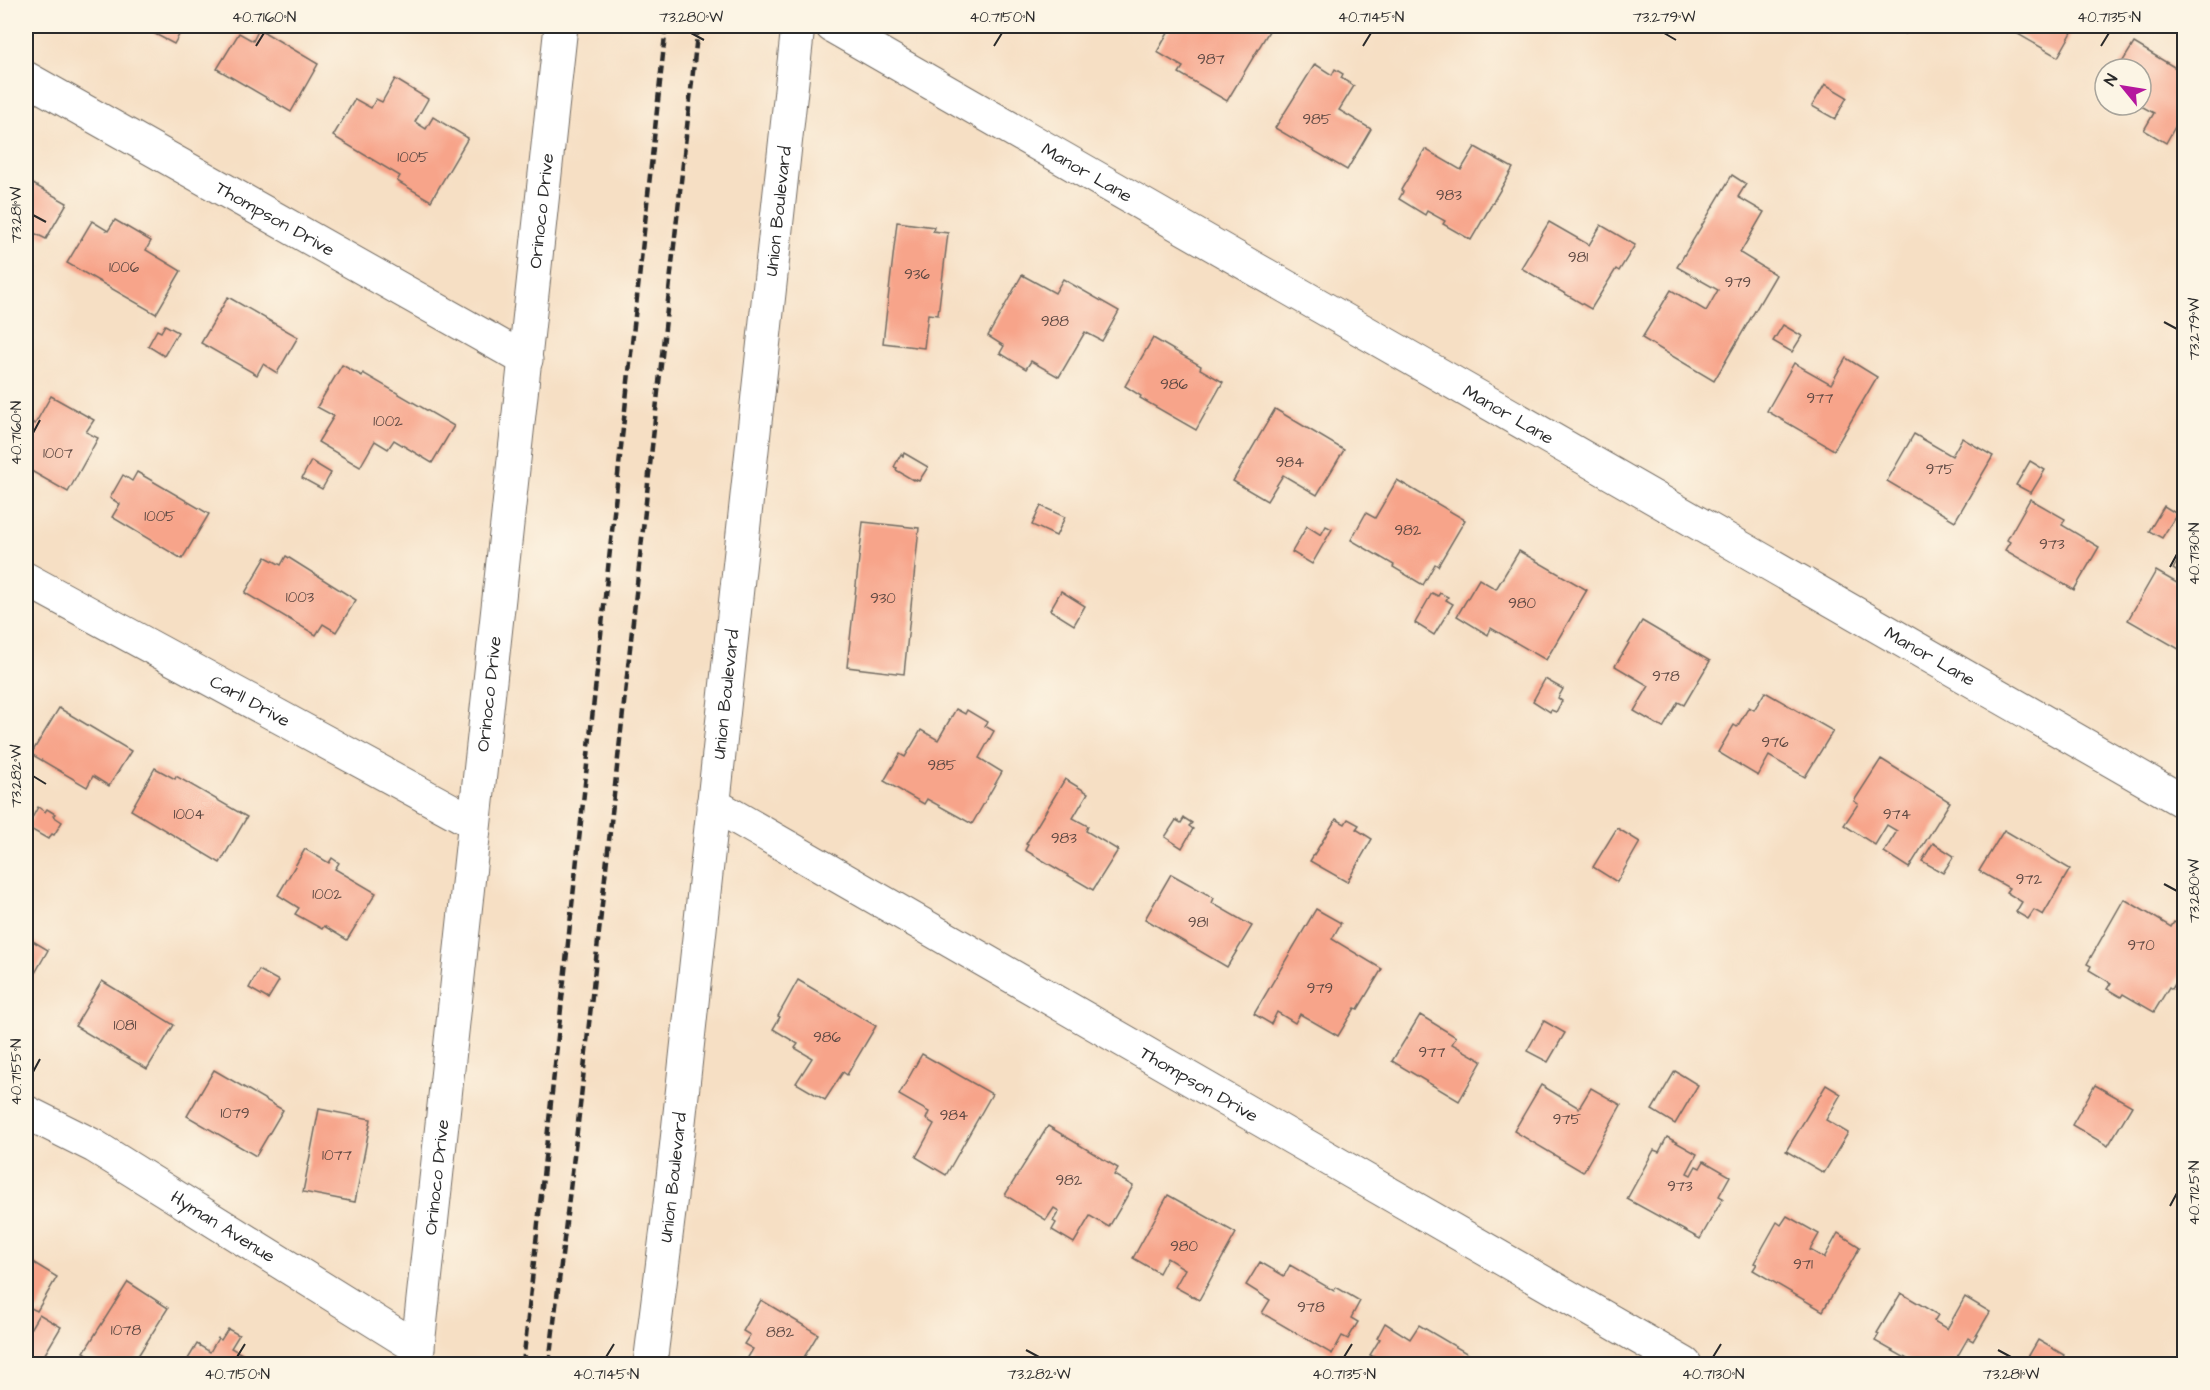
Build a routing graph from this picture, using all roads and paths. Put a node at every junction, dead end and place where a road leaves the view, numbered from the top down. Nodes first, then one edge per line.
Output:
1 (561, 26) edge
2 (798, 26) edge
3 (832, 26) edge
4 (26, 78) edge
5 (526, 360) junction
6 (26, 579) edge
7 (2184, 802) edge
8 (713, 804) junction
9 (473, 822) junction
10 (26, 1112) edge
11 (417, 1356) edge
12 (650, 1365) edge
13 (1686, 1365) edge

1 - 5 street, Orinoco Drive
2 - 8 street, Union Boulevard
3 - 7 street, Manor Lane
4 - 5 street, Thompson Drive
5 - 9 street, Orinoco Drive
6 - 9 street, Carll Drive
8 - 12 street, Union Boulevard
8 - 13 street, Thompson Drive
9 - 11 street, Orinoco Drive
10 - 11 street, Hyman Avenue

